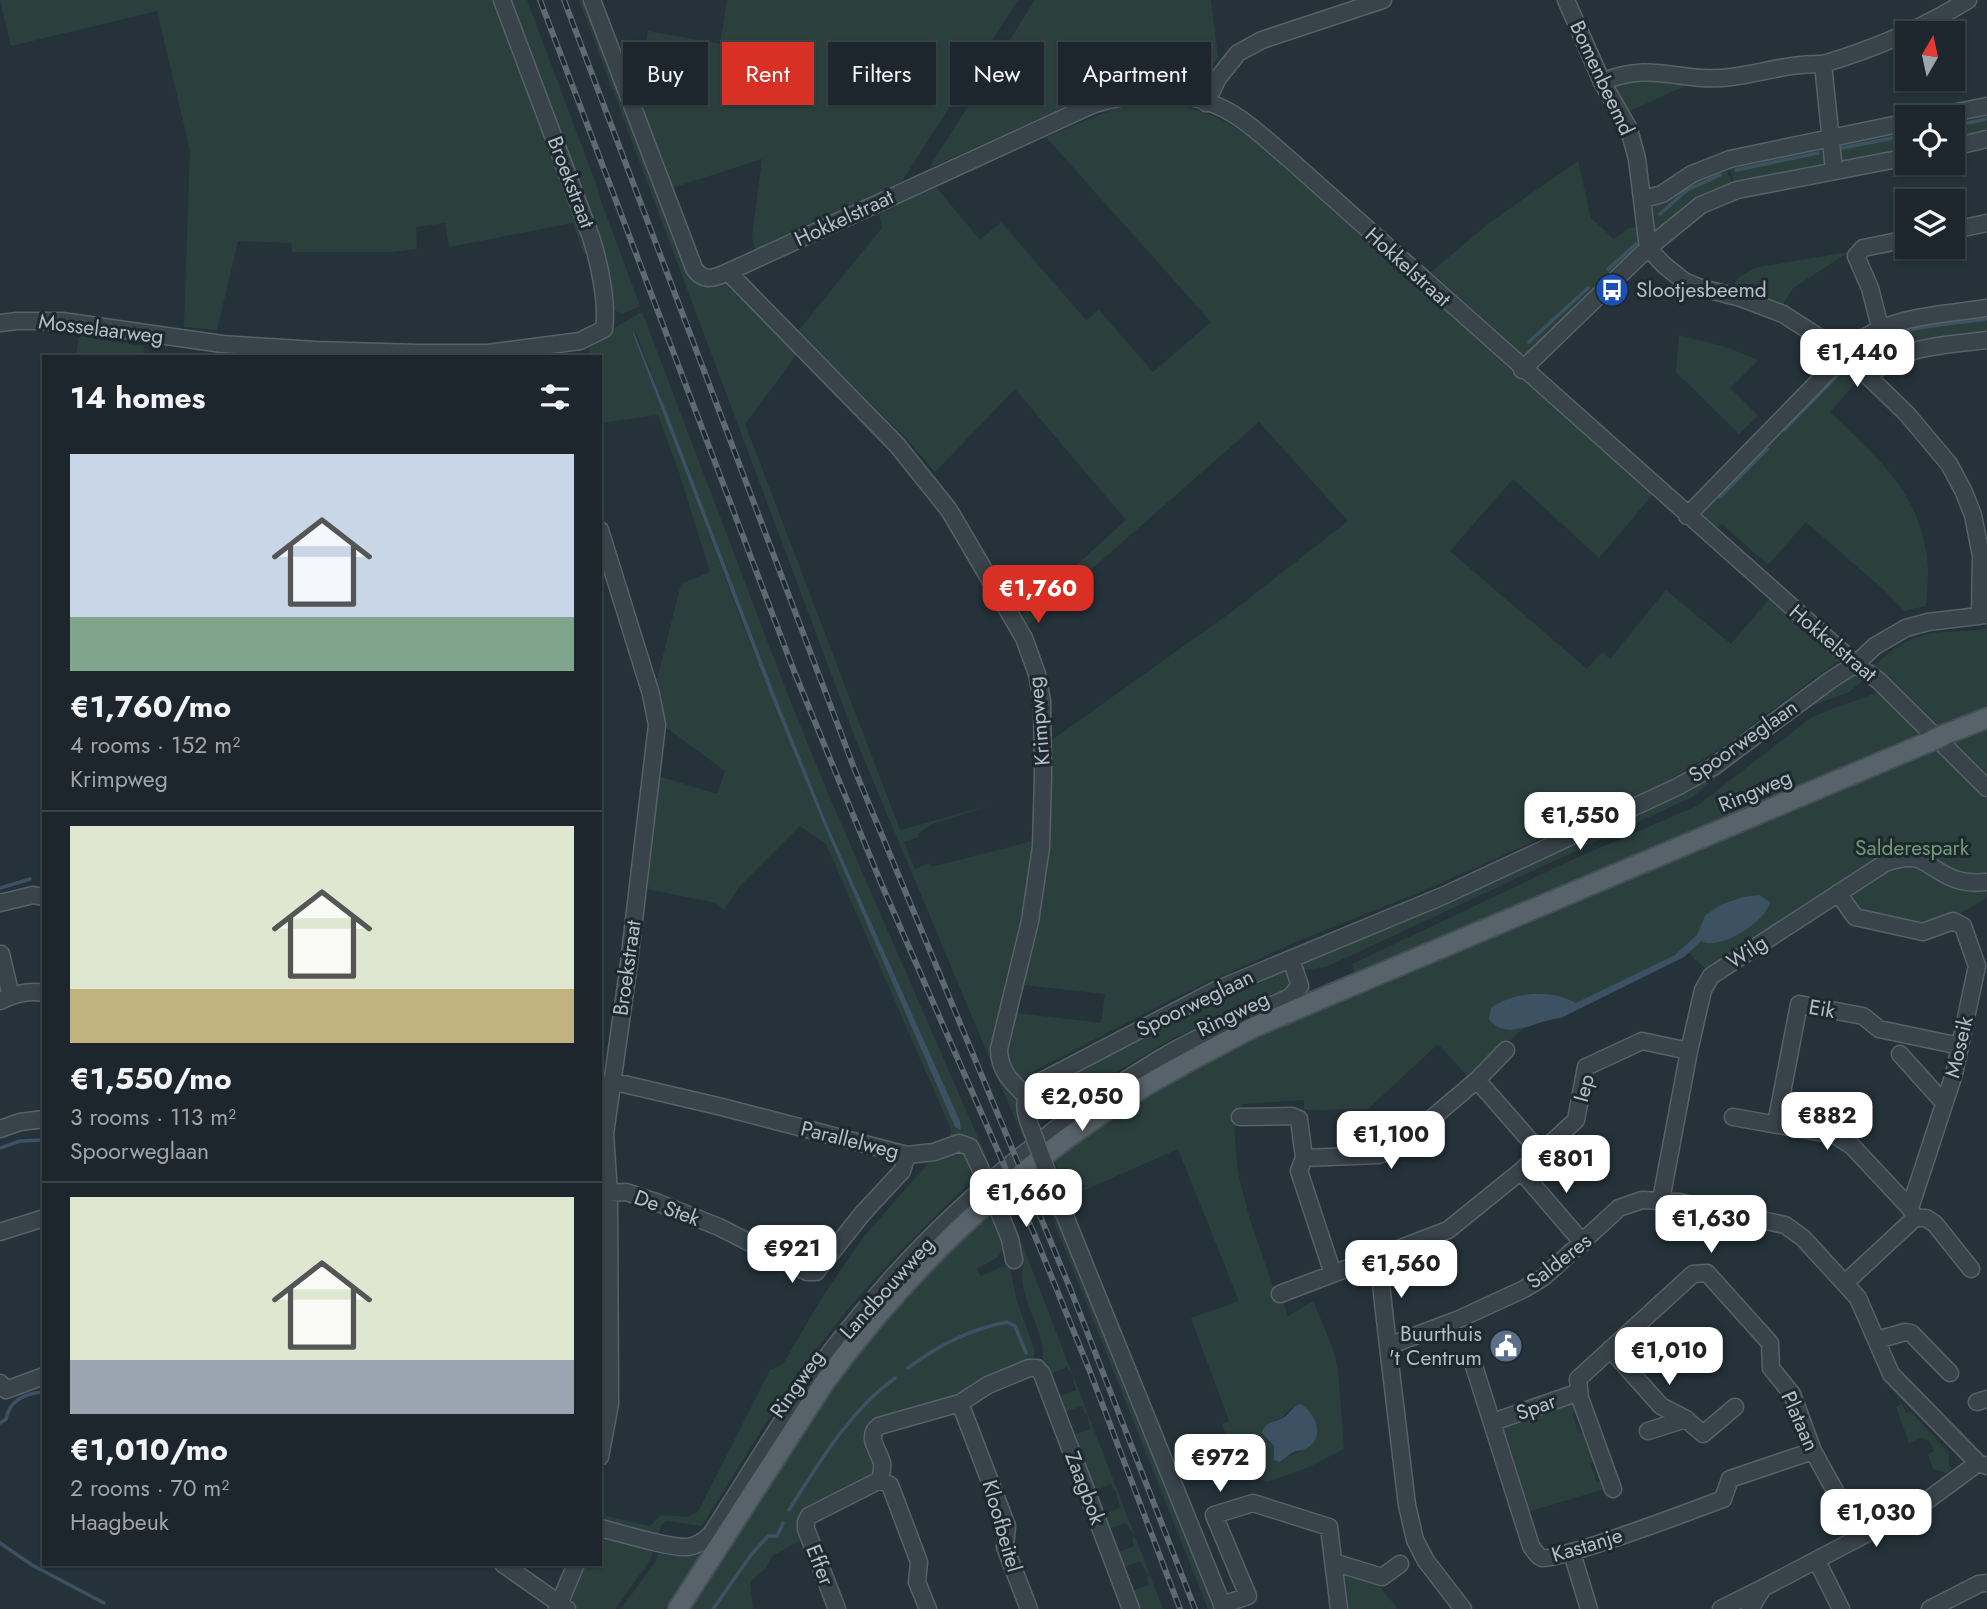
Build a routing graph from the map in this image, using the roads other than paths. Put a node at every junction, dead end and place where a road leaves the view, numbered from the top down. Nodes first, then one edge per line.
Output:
1 (502, 0) edge
2 (592, 0) edge
3 (1383, 0) edge
4 (1566, 0) edge
5 (1958, 3) edge
6 (1823, 64) junction
7 (1602, 82) junction
8 (1211, 93) edge
9 (1092, 105) edge
10 (1211, 105) edge
11 (1987, 106) edge
12 (1965, 110) edge
13 (1895, 125) edge
14 (1829, 139) junction
15 (1987, 139) edge
16 (1965, 144) edge
17 (1895, 159) edge
18 (1834, 171) junction
19 (1643, 199) junction
20 (1987, 223) edge
21 (1965, 228) edge
22 (1895, 242) edge
23 (1648, 248) junction
24 (728, 272) junction
25 (1987, 308) edge
26 (0, 323) edge
27 (1880, 327) junction
28 (1987, 340) edge
29 (580, 349) edge
30 (1845, 354) junction
31 (1522, 369) junction
32 (1870, 376) junction
33 (1687, 516) junction
34 (602, 536) edge
35 (1984, 616) edge
36 (1856, 664) junction
37 (1987, 718) edge
38 (1987, 788) edge
39 (1987, 882) edge
40 (1838, 893) junction
41 (42, 897) edge
42 (0, 903) edge
43 (1, 954) edge
44 (1291, 959) junction
45 (42, 993) edge
46 (6, 998) edge
47 (1960, 1046) junction
48 (1506, 1050) dead end
49 (1689, 1051) junction
50 (1900, 1054) dead end
51 (1477, 1080) junction
52 (611, 1081) junction
53 (1027, 1096) junction
54 (1944, 1103) junction
55 (1733, 1116) dead end
56 (1240, 1117) dead end
57 (42, 1119) edge
58 (1776, 1124) junction
59 (0, 1129) edge
60 (1540, 1152) junction
61 (907, 1155) junction
62 (1304, 1158) junction
63 (1521, 1171) junction
64 (609, 1193) junction
65 (1661, 1199) junction
66 (1913, 1213) junction
67 (42, 1219) edge
68 (0, 1232) edge
69 (1583, 1243) junction
70 (1378, 1258) junction
71 (1014, 1260) dead end
72 (1971, 1269) dead end
73 (1333, 1274) junction
74 (1845, 1283) junction
75 (1280, 1294) dead end
76 (1877, 1340) junction
77 (1388, 1346) junction
78 (1610, 1349) junction
79 (1474, 1366) dead end
80 (1950, 1373) dead end
81 (42, 1377) edge
82 (0, 1383) edge
83 (1579, 1392) junction
84 (960, 1403) junction
85 (1735, 1407) dead end
86 (1686, 1419) junction
87 (1493, 1422) junction
88 (1648, 1431) dead end
89 (602, 1446) edge
90 (1813, 1451) junction
91 (1982, 1465) edge
92 (880, 1480) junction
93 (1613, 1489) dead end
94 (602, 1528) edge
95 (1860, 1536) junction
96 (1572, 1553) junction
97 (1817, 1561) junction
98 (1333, 1562) junction
99 (1400, 1564) dead end
100 (506, 1566) edge
101 (575, 1566) edge
102 (1987, 1583) edge
103 (1763, 1588) junction
104 (677, 1605) edge
105 (561, 1607) edge
106 (1223, 1607) edge
107 (837, 1609) edge
108 (928, 1609) edge
109 (1029, 1609) edge
110 (1131, 1609) edge
111 (1339, 1609) edge
112 (1463, 1609) edge
113 (1589, 1609) edge
114 (1721, 1609) edge
115 (1750, 1609) edge
116 (1840, 1609) edge
117 (1930, 1609) edge

1 - 29 street, Broekstraat
2 - 24 street
3 - 8 street
4 - 7 street, Bomenbeemd
5 - 6 street
6 - 7 street
6 - 14 street
7 - 19 street, Bomenbeemd
9 - 24 street, Hokkelstraat
10 - 31 street, Hokkelstraat
11 - 12 street
13 - 14 street
14 - 18 street
14 - 19 street
15 - 16 street
17 - 18 street
18 - 23 street
19 - 23 street, Bomenbeemd
20 - 21 street
22 - 27 street
23 - 30 street
23 - 31 street
24 - 53 street, Krimpweg
25 - 27 street
26 - 29 street, Mosselaarweg
27 - 30 street
28 - 32 street
30 - 32 street
30 - 33 street
31 - 33 street, Hokkelstraat
32 - 35 street
33 - 36 street, Hokkelstraat
34 - 52 street, Broekstraat
35 - 36 street, Spoorweglaan
36 - 38 street, Hokkelstraat
36 - 44 street, Spoorweglaan
37 - 104 main road, Ringweg
39 - 40 street, Wilg
40 - 47 street, Moseik
40 - 49 street, Wilg
41 - 42 street
43 - 46 street
44 - 53 street, Spoorweglaan
44 - 94 street, Landbouwweg
45 - 46 street
47 - 54 street, Moseik
47 - 58 street, Eik
48 - 51 street
49 - 60 street, Iep
49 - 65 street, Wilg
50 - 54 street, Moseik
51 - 60 street
51 - 62 street
52 - 61 street, Parallelweg
52 - 64 street, Broekstraat
53 - 106 street, bridge
54 - 66 street, Moseik
55 - 58 street
56 - 62 street
57 - 59 street
58 - 66 street
60 - 63 street, Iep
61 - 64 street, De Stek
61 - 71 street, Parallelweg, bridge
62 - 73 street
63 - 69 street
63 - 70 street, Iep
64 - 89 street, Broekstraat
65 - 69 street, Salderes
65 - 74 street, Salderes
66 - 72 street
66 - 74 street, Moseik
67 - 68 street
69 - 77 street, Salderes
70 - 73 street, Iep
70 - 77 street
73 - 75 street, Iep
74 - 76 street, Salderes
76 - 80 street
76 - 91 street, Salderes
77 - 112 street
78 - 83 street, Plataan
78 - 86 street
78 - 90 street, Plataan
79 - 87 street, Kastanje
81 - 82 street
83 - 87 street, Spar
83 - 93 street
84 - 92 street
84 - 109 street, Kloofbeitel
84 - 110 street, Zaagbok
85 - 86 street
86 - 88 street
87 - 96 street, Kastanje
90 - 95 street, Plataan
90 - 96 street, Kastanje
91 - 95 street
92 - 107 street, Effer
92 - 108 street
95 - 97 street
96 - 113 street
97 - 103 street
97 - 116 street
98 - 99 street
98 - 106 street
98 - 111 street
100 - 105 street
101 - 105 street
102 - 117 street
103 - 114 street
103 - 115 street

